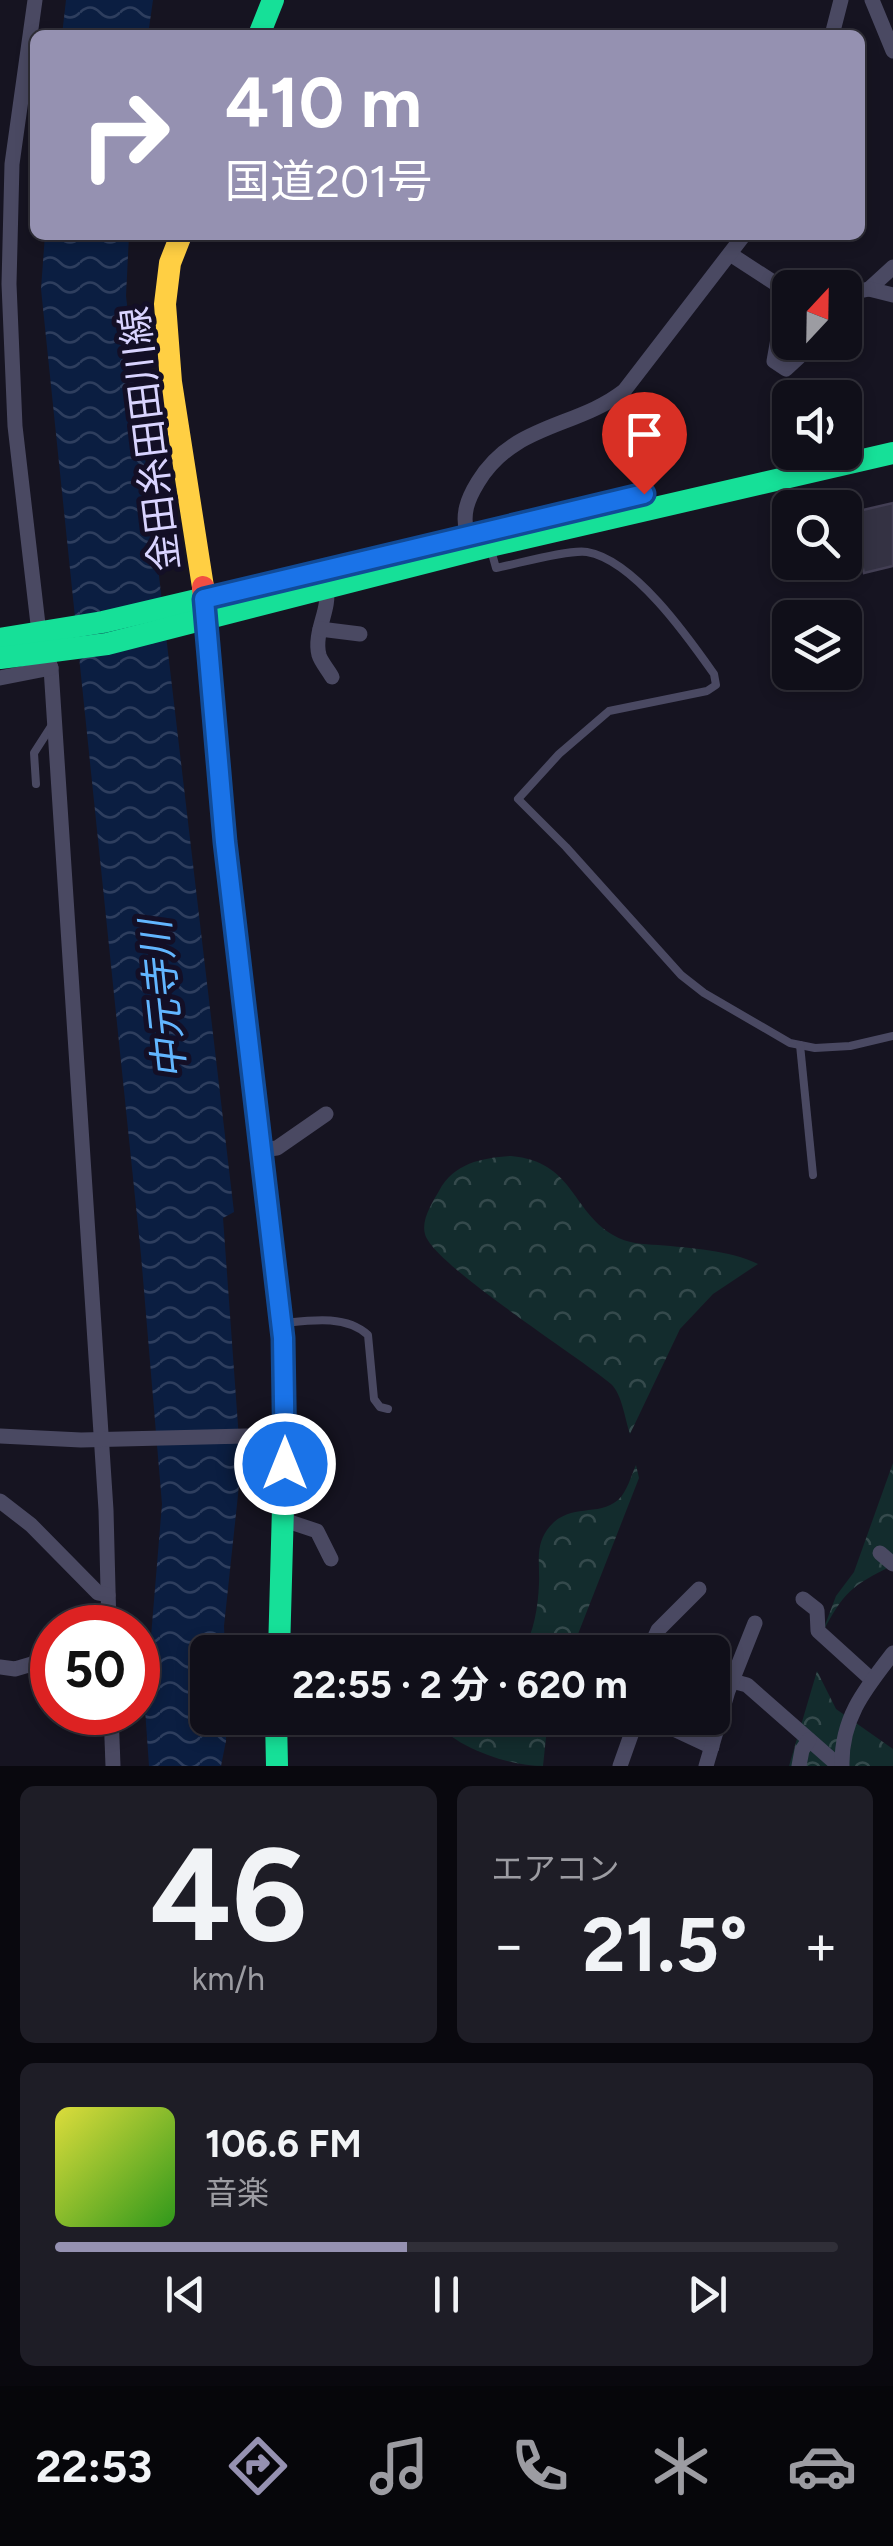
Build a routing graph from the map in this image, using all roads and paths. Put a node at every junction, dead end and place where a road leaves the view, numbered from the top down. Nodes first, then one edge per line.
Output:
1 (35, 0) edge
2 (273, 0) edge
3 (841, 0) edge
4 (872, 0) edge
5 (31, 30) edge
6 (261, 30) edge
7 (833, 30) edge
8 (30, 36) edge
9 (893, 51) edge
10 (179, 240) edge
11 (740, 240) edge
12 (730, 254) junction
13 (893, 266) edge
14 (772, 281) edge
15 (869, 288) junction
16 (862, 290) edge
17 (893, 295) edge
18 (774, 360) edge
19 (795, 360) edge
20 (0, 414) edge
21 (16, 426) junction
22 (893, 440) edge
23 (862, 446) edge
24 (893, 454) edge
25 (772, 465) edge
26 (467, 534) junction
27 (490, 546) junction
28 (326, 588) junction
29 (206, 609) junction
30 (320, 629) junction
31 (360, 634) dead end
32 (0, 639) edge
33 (49, 646) junction
34 (0, 658) edge
35 (332, 677) dead end
36 (0, 678) edge
37 (54, 721) junction
38 (36, 784) dead end
39 (893, 1036) edge
40 (800, 1045) junction
41 (326, 1114) dead end
42 (261, 1150) junction
43 (813, 1175) dead end
44 (281, 1324) junction
45 (388, 1408) dead end
46 (276, 1435) junction
47 (0, 1436) edge
48 (106, 1438) junction
49 (0, 1501) edge
50 (284, 1520) junction
51 (880, 1553) dead end
52 (331, 1560) dead end
53 (893, 1564) edge
54 (699, 1590) dead end
55 (108, 1595) junction
56 (803, 1598) dead end
57 (108, 1605) edge
58 (755, 1623) dead end
59 (280, 1635) edge
60 (656, 1635) edge
61 (893, 1653) edge
62 (30, 1664) edge
63 (0, 1668) edge
64 (872, 1680) junction
65 (732, 1682) junction
66 (112, 1735) edge
67 (276, 1735) edge
68 (631, 1735) edge
69 (686, 1735) edge
70 (809, 1740) junction
71 (712, 1747) junction
72 (113, 1766) edge
73 (276, 1766) edge
74 (620, 1766) edge
75 (706, 1766) edge
76 (798, 1766) edge
77 (840, 1766) edge

1 - 5 street
2 - 6 main road
3 - 7 street
4 - 9 street
8 - 21 street
10 - 29 main road, 金田糸田田川線
11 - 12 street
12 - 14 street
12 - 26 street
13 - 15 street
15 - 16 street
15 - 17 street
18 - 19 street
20 - 21 street
21 - 33 street
22 - 23 main road
24 - 27 main road
25 - 26 main road
26 - 29 main road
27 - 28 main road
27 - 40 lane
28 - 29 main road
28 - 30 street
29 - 33 main road
29 - 42 main road, 金田糸田田川線
30 - 31 street
30 - 35 street
32 - 33 main road
33 - 34 main road
33 - 36 street
33 - 37 street
37 - 38 lane
37 - 48 street
39 - 40 lane
40 - 43 lane
41 - 42 street
42 - 44 main road, 金田糸田田川線
44 - 45 lane
44 - 46 main road, 金田糸田田川線
46 - 48 street
46 - 50 main road, 金田糸田田川線
47 - 48 street
48 - 55 street
49 - 55 street
50 - 52 street
50 - 59 main road, 金田糸田田川線
51 - 53 street
54 - 60 street
55 - 57 street
56 - 64 street
58 - 65 street
61 - 64 street
62 - 63 street
64 - 77 street
65 - 70 street
65 - 71 street
66 - 72 street
67 - 73 main road
68 - 74 street
69 - 71 street
70 - 76 street
70 - 77 street
71 - 75 street

